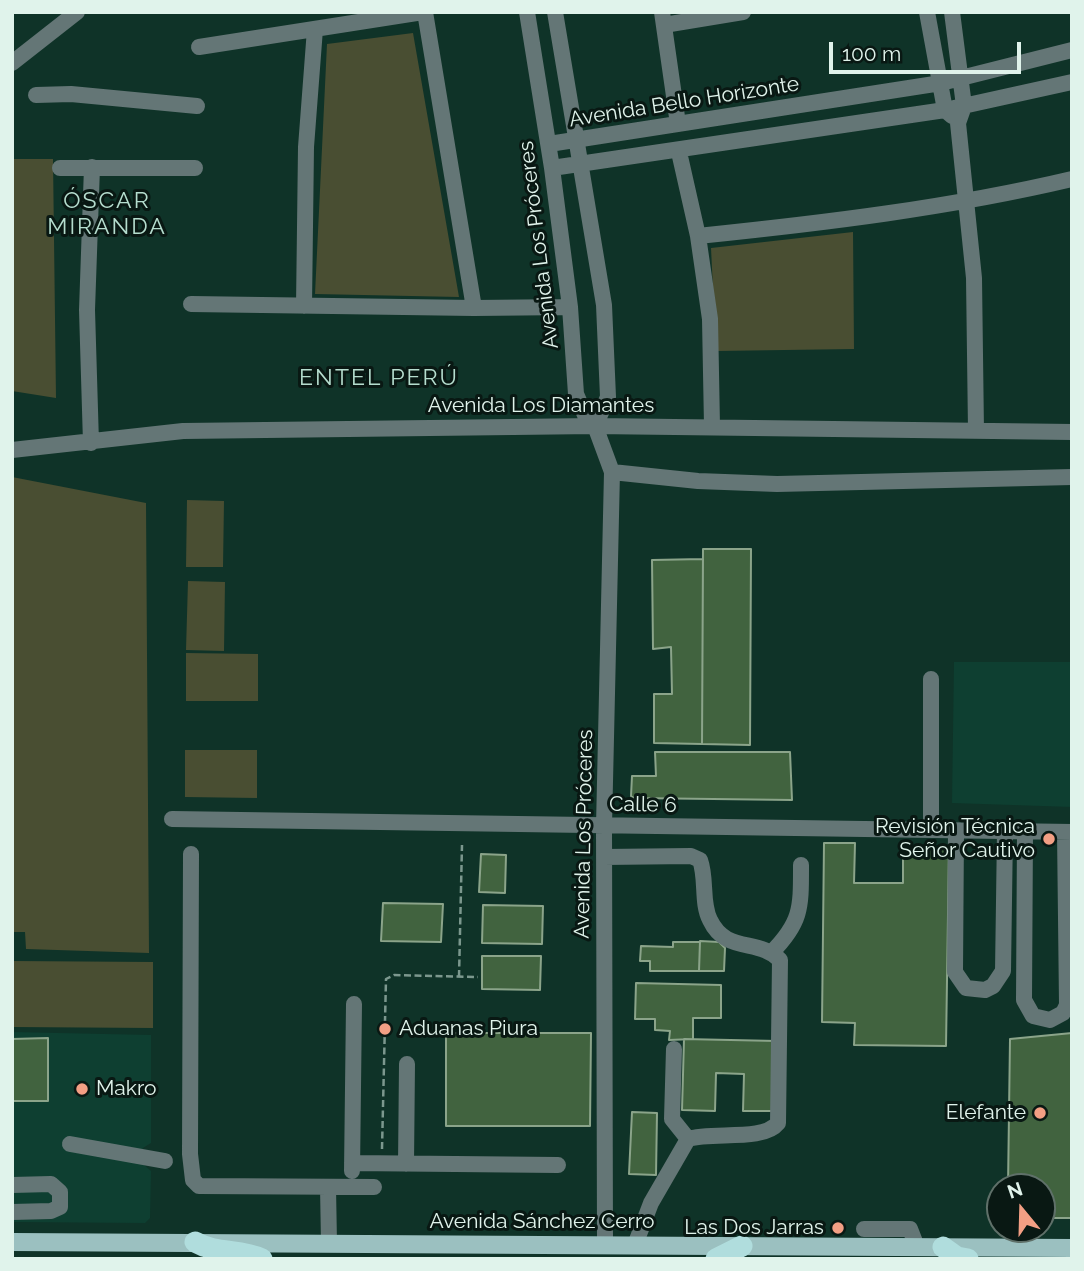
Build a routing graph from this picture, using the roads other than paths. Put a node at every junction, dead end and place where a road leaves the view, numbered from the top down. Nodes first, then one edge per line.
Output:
1 (424, 12) edge
2 (527, 12) edge
3 (555, 12) edge
4 (743, 12) edge
5 (927, 12) edge
6 (952, 12) edge
7 (73, 13) edge
8 (663, 19) edge
9 (315, 29) junction
10 (200, 47) dead end
11 (1072, 50) edge
12 (12, 63) edge
13 (961, 79) junction
14 (1072, 82) edge
15 (941, 83) junction
16 (36, 95) dead end
17 (197, 106) dead end
18 (964, 106) junction
19 (945, 110) junction
20 (958, 123) junction
21 (678, 124) junction
22 (576, 140) junction
23 (549, 144) junction
24 (678, 152) junction
25 (580, 165) junction
26 (92, 167) junction
27 (60, 168) dead end
28 (195, 168) dead end
29 (552, 169) junction
30 (1072, 179) edge
31 (966, 202) junction
32 (698, 236) junction
33 (191, 304) dead end
34 (304, 306) junction
35 (570, 307) junction
36 (474, 308) junction
37 (595, 426) junction
38 (712, 426) junction
39 (976, 430) junction
40 (1072, 432) edge
41 (91, 443) junction
42 (12, 450) edge
43 (612, 472) junction
44 (1072, 477) edge
45 (931, 679) dead end
46 (172, 820) dead end
47 (604, 826) junction
48 (931, 830) junction
49 (956, 831) junction
50 (1005, 831) junction
51 (1025, 832) junction
52 (1069, 832) edge
53 (191, 854) dead end
54 (604, 857) junction
55 (801, 865) dead end
56 (771, 953) junction
57 (354, 1004) dead end
58 (674, 1049) dead end
59 (407, 1064) dead end
60 (688, 1139) junction
61 (70, 1144) dead end
62 (165, 1161) dead end
63 (352, 1163) junction
64 (406, 1164) junction
65 (558, 1165) dead end
66 (12, 1185) edge
67 (328, 1187) junction
68 (374, 1187) dead end
69 (352, 1188) junction
70 (12, 1212) edge
71 (864, 1229) dead end
72 (12, 1241) edge
73 (195, 1242) junction
74 (329, 1243) junction
75 (604, 1245) junction
76 (635, 1245) junction
77 (742, 1246) junction
78 (917, 1247) junction
79 (943, 1247) junction
80 (1072, 1248) edge
81 (544, 1252) edge
82 (262, 1259) edge
83 (716, 1259) edge
84 (968, 1259) edge

1 - 9 street
1 - 36 street
2 - 23 street, Avenida Los Próceres
3 - 22 street
4 - 8 street
5 - 15 street
6 - 13 street
7 - 12 street
8 - 21 street
9 - 10 street
9 - 34 street
11 - 13 street, Avenida Bello Horizonte
13 - 15 street, Avenida Bello Horizonte
13 - 18 street
14 - 18 street
15 - 19 street
15 - 21 street, Avenida Bello Horizonte
16 - 17 street
18 - 19 street
18 - 20 street
19 - 20 street
19 - 24 street
20 - 31 street
21 - 22 street, Avenida Bello Horizonte
22 - 23 street, Avenida Bello Horizonte
22 - 25 street
23 - 29 street, Avenida Los Próceres
24 - 25 street
24 - 32 street
25 - 29 street
25 - 37 street
26 - 27 street
26 - 28 street
26 - 41 street
29 - 35 street, Avenida Los Próceres
30 - 31 street
31 - 32 street
31 - 39 street
32 - 38 street
33 - 34 street
34 - 36 street
35 - 36 street
35 - 37 street, Avenida Los Próceres
37 - 38 street, Avenida Los Diamantes
37 - 41 street, Avenida Los Diamantes
37 - 43 street, Avenida Los Próceres
38 - 39 street, Avenida Los Diamantes
39 - 40 street, Avenida Los Diamantes
41 - 42 street, Avenida Los Diamantes
43 - 44 street
43 - 47 street, Avenida Los Próceres
45 - 48 street
46 - 47 street, Calle 6
47 - 48 street, Calle 6
47 - 54 street, Avenida Los Próceres
48 - 49 street, Calle 6
49 - 50 street, Calle 6
49 - 50 street
50 - 51 street, Calle 6
51 - 52 street, Calle 6
51 - 52 street
53 - 67 street
54 - 56 street
54 - 75 street, Avenida Los Próceres
55 - 56 street
56 - 60 street
57 - 63 street
58 - 60 street
59 - 64 street
60 - 76 street
61 - 62 street
63 - 64 street
63 - 69 street
64 - 65 street
66 - 70 street
67 - 69 street
67 - 74 street
68 - 69 street
71 - 78 street
72 - 73 main road, Avenida Sánchez Cerro
73 - 74 main road, Avenida Sánchez Cerro
73 - 82 highway
74 - 81 main road, Avenida Sánchez Cerro
75 - 76 main road, Avenida Sánchez Cerro
75 - 81 main road, Avenida Sánchez Cerro
76 - 77 main road, Avenida Sánchez Cerro
77 - 78 main road, Avenida Sánchez Cerro
77 - 83 highway
78 - 79 main road, Avenida Sánchez Cerro
79 - 80 main road, Avenida Sánchez Cerro
79 - 84 highway

